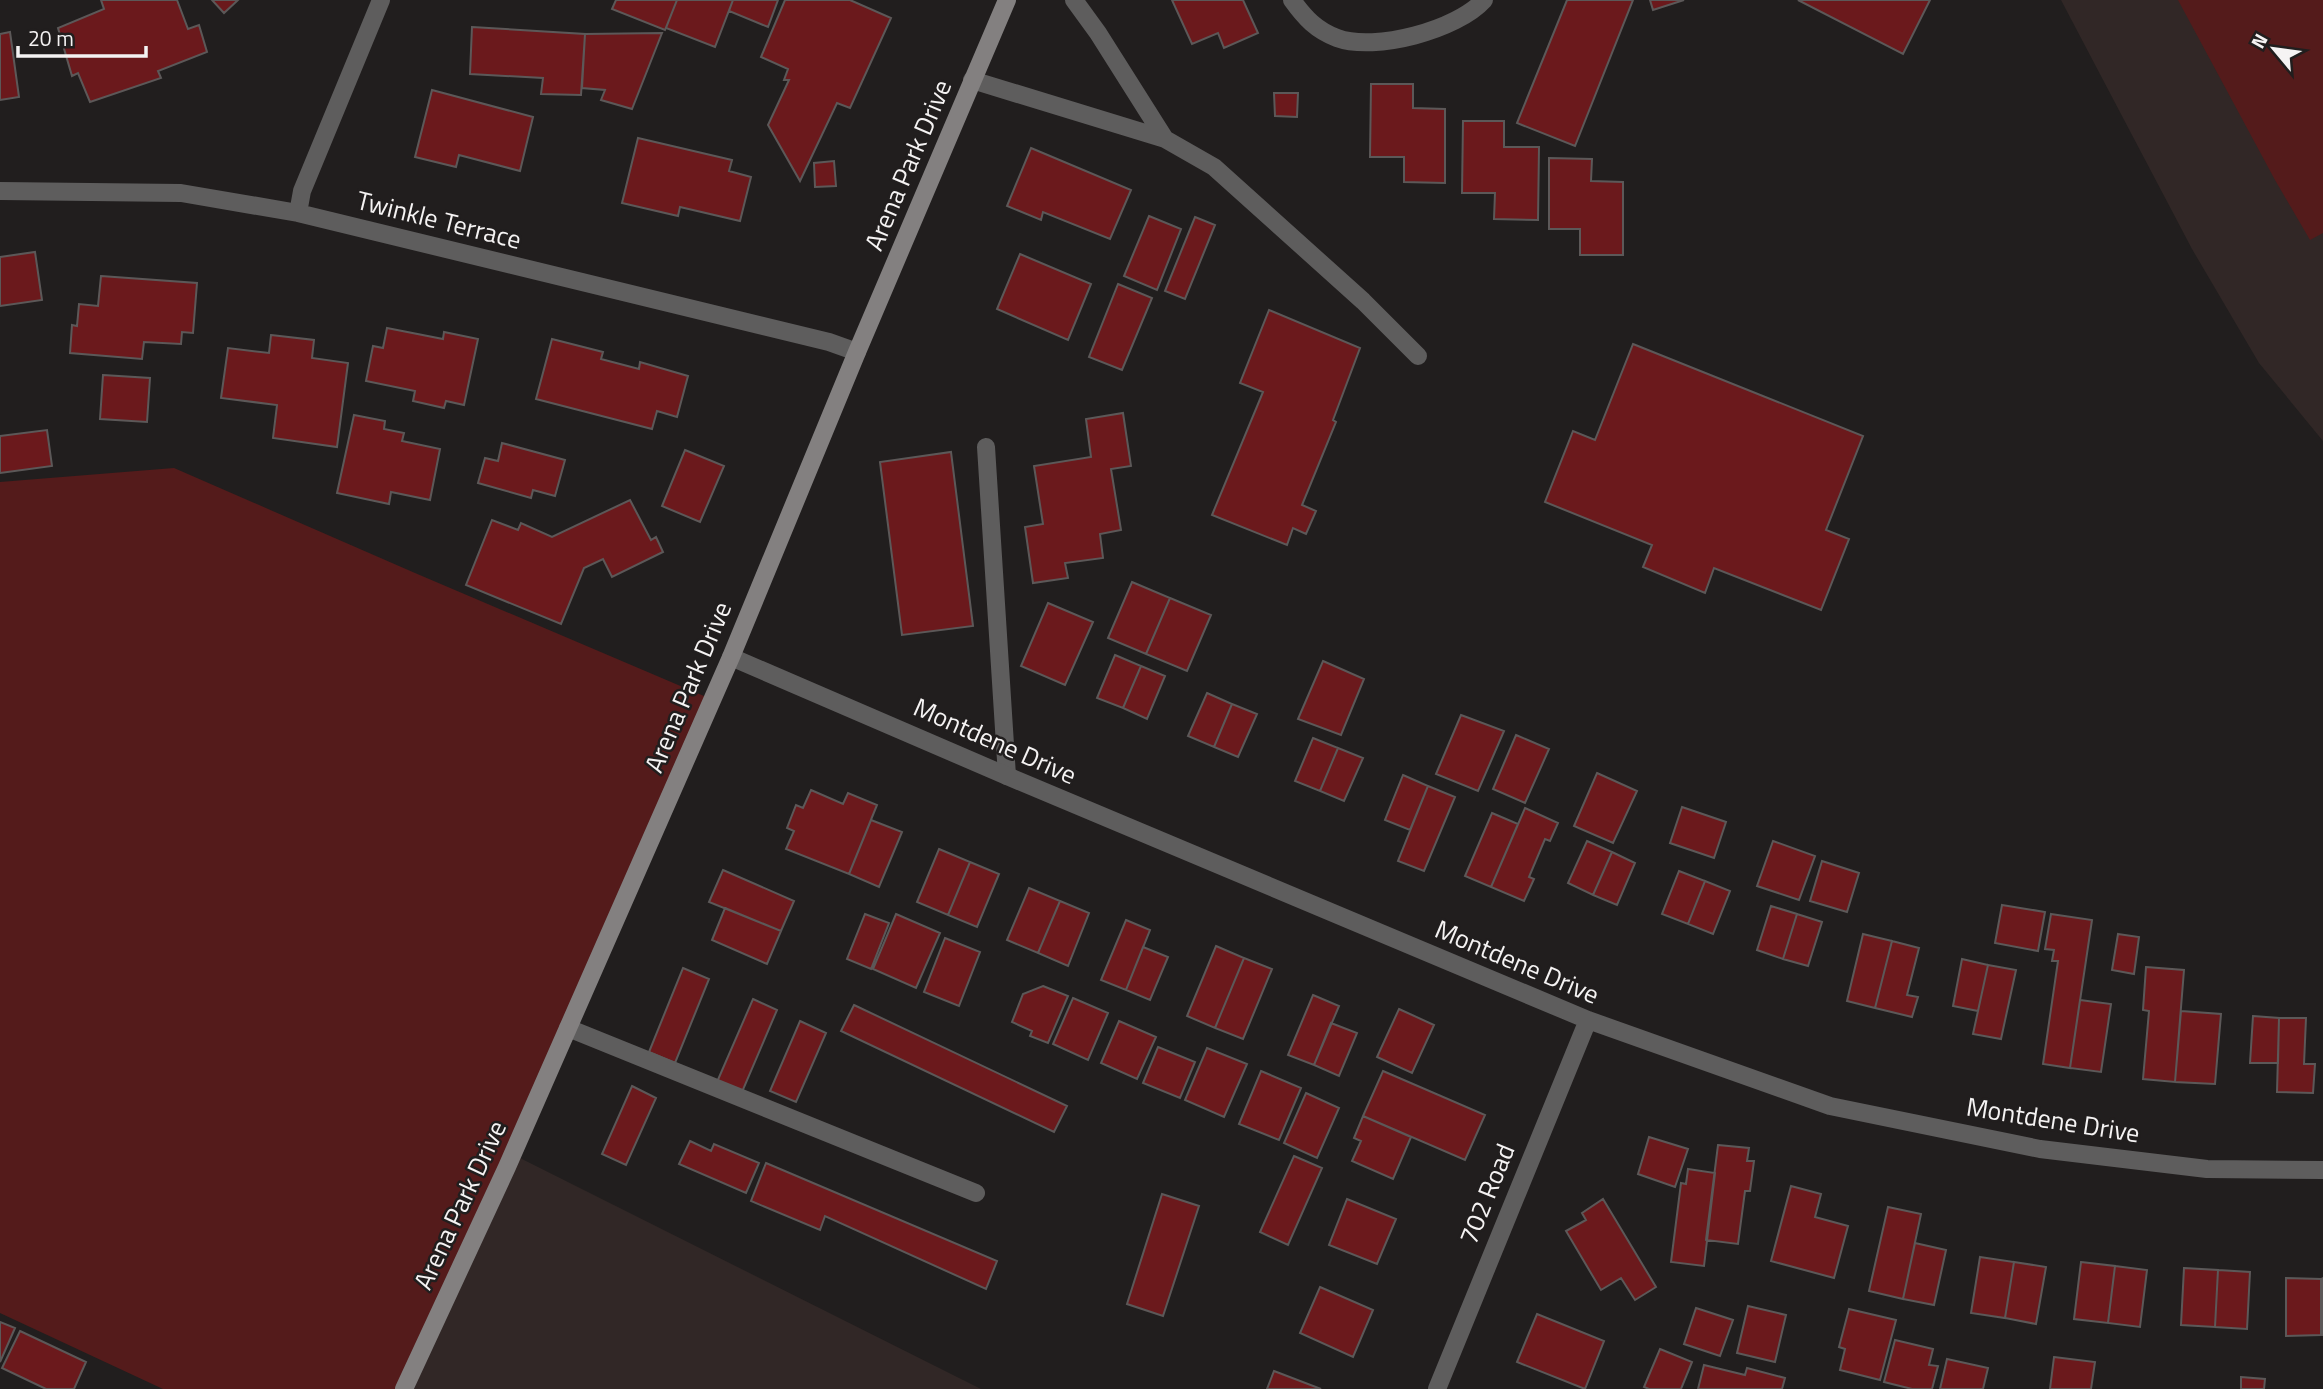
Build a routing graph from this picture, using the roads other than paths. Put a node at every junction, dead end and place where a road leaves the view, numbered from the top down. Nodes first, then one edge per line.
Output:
1 (381, 0) edge
2 (1007, 0) edge
3 (1074, 0) edge
4 (1292, 0) edge
5 (1484, 0) edge
6 (972, 80) junction
7 (1165, 139) junction
8 (0, 191) edge
9 (298, 213) junction
10 (857, 352) junction
11 (1418, 356) dead end
12 (986, 447) dead end
13 (731, 657) junction
14 (1007, 776) junction
15 (1588, 1020) junction
16 (568, 1028) junction
17 (2323, 1170) edge
18 (976, 1193) dead end
19 (404, 1389) edge
20 (1437, 1389) edge

1 - 9 street
2 - 6 street, Arena Park Drive
3 - 7 street
4 - 5 street
6 - 7 street
6 - 10 street, Arena Park Drive
7 - 11 street
8 - 9 street, Twinkle Terrace
9 - 10 street, Twinkle Terrace
10 - 13 street, Arena Park Drive
12 - 14 street
13 - 14 street, Montdene Drive
13 - 16 street, Arena Park Drive
14 - 15 street, Montdene Drive
15 - 17 street, Montdene Drive
15 - 20 street, 702 Road
16 - 18 street
16 - 19 street, Arena Park Drive

